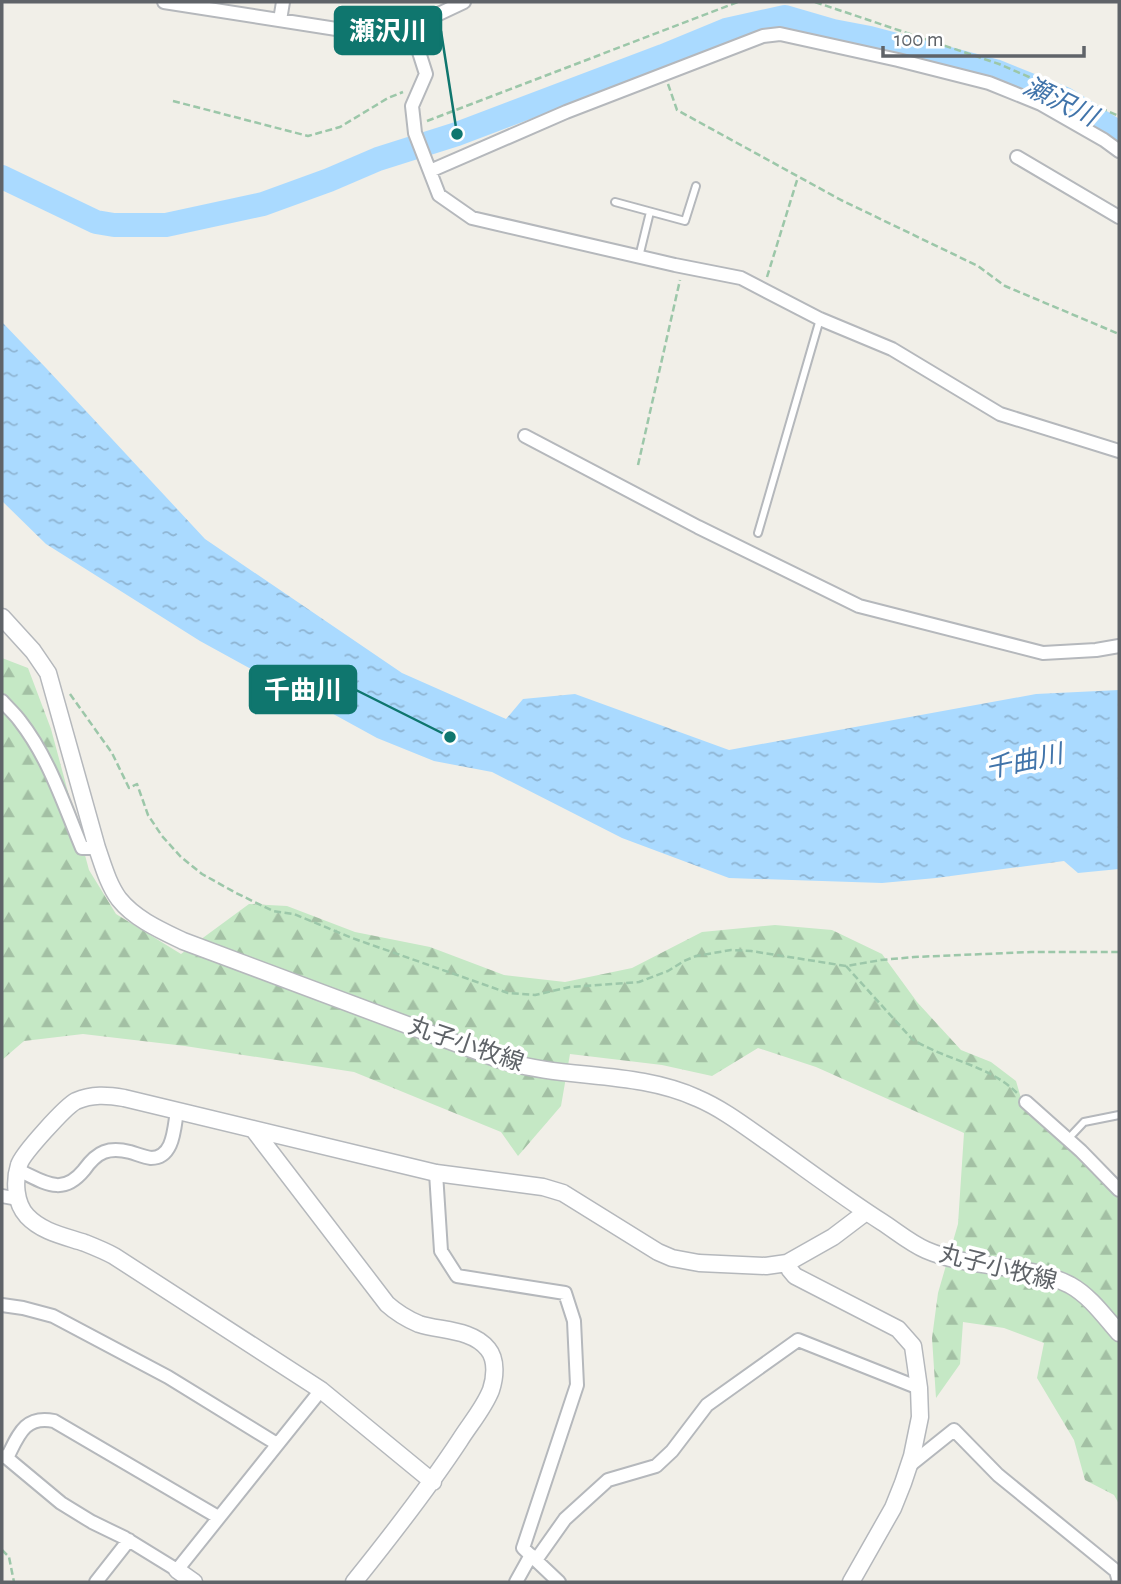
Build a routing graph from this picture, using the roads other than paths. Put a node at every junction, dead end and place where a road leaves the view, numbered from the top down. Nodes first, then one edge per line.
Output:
1 (284, 2) edge
2 (464, 2) edge
3 (172, 3) edge
4 (280, 20) junction
5 (411, 27) junction
6 (1119, 150) edge
7 (1017, 157) dead end
8 (428, 166) junction
9 (695, 186) dead end
10 (615, 202) dead end
11 (650, 212) junction
12 (1119, 217) edge
13 (639, 257) junction
14 (820, 319) junction
15 (525, 436) dead end
16 (1119, 450) edge
17 (758, 533) dead end
18 (2, 617) edge
19 (1119, 646) edge
20 (2, 701) edge
21 (97, 848) junction
22 (1026, 1102) road end
23 (177, 1111) junction
24 (1119, 1115) edge
25 (253, 1129) junction
26 (1068, 1139) junction
27 (18, 1170) junction
28 (436, 1173) junction
29 (1119, 1190) edge
30 (2, 1196) edge
31 (18, 1199) junction
32 (866, 1212) junction
33 (787, 1263) junction
34 (2, 1305) edge
35 (1119, 1333) edge
36 (919, 1388) junction
37 (321, 1390) junction
38 (276, 1444) junction
39 (4, 1457) edge
40 (909, 1466) junction
41 (433, 1482) junction
42 (218, 1517) junction
43 (129, 1540) junction
44 (534, 1557) junction
45 (177, 1570) junction
46 (1119, 1581) edge
47 (96, 1582) edge
48 (194, 1582) edge
49 (354, 1582) edge
50 (516, 1582) edge
51 (559, 1582) edge
52 (850, 1582) edge

1 - 4 street
2 - 5 street
3 - 4 street
4 - 5 street
5 - 8 street
6 - 8 street
7 - 12 street
8 - 13 street
9 - 11 lane
10 - 11 lane
11 - 13 lane
13 - 14 street
14 - 16 street
14 - 17 lane
15 - 19 street
18 - 21 street, 丸子小牧線
20 - 21 street
21 - 32 street, 丸子小牧線
22 - 26 street
23 - 25 street
23 - 27 street
23 - 27 street
24 - 26 lane
25 - 28 street
25 - 41 street
26 - 29 street
27 - 31 street
28 - 33 street
28 - 44 street
30 - 31 street
31 - 37 street
32 - 33 street
32 - 35 street, 丸子小牧線
33 - 36 street
34 - 38 street
36 - 40 street
36 - 44 street
37 - 38 street
37 - 41 street
38 - 42 street
39 - 42 street
39 - 43 street
40 - 46 street
40 - 52 street
41 - 49 street
42 - 45 street
43 - 45 street
43 - 47 street
44 - 50 street
44 - 51 street
45 - 48 street

